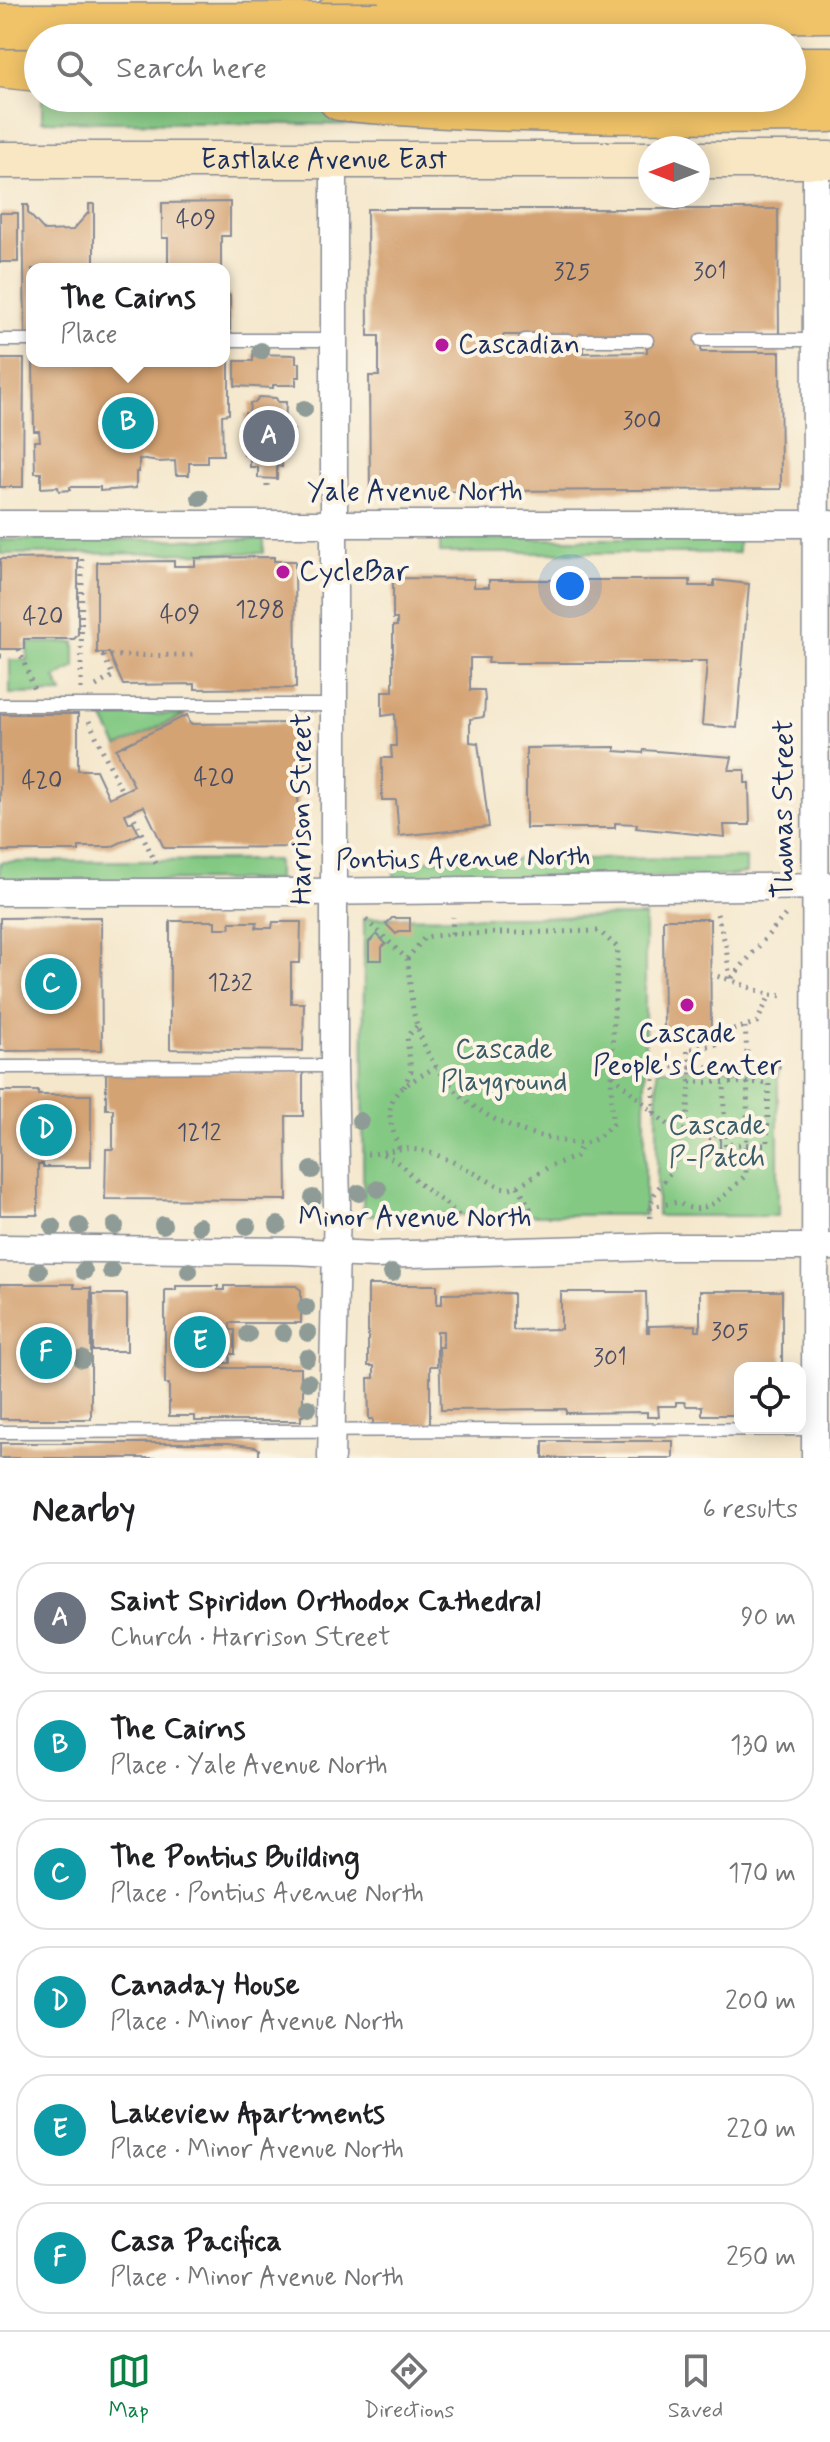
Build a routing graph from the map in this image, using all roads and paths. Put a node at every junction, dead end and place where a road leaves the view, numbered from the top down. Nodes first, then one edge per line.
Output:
1 (830, 10) edge
2 (0, 17) edge
3 (108, 17) junction
4 (830, 23) edge
5 (156, 24) edge
6 (553, 24) edge
7 (0, 26) edge
8 (24, 26) edge
9 (0, 65) edge
10 (24, 68) edge
11 (806, 69) edge
12 (830, 69) edge
13 (806, 110) edge
14 (830, 110) edge
15 (0, 160) edge
16 (334, 160) junction
17 (638, 160) edge
18 (710, 160) edge
19 (823, 160) edge
20 (0, 340) edge
21 (26, 340) edge
22 (230, 340) edge
23 (334, 340) junction
24 (525, 340) dead end
25 (568, 340) dead end
26 (583, 340) dead end
27 (647, 340) dead end
28 (701, 340) dead end
29 (816, 340) junction
30 (0, 524) edge
31 (334, 524) junction
32 (823, 524) edge
33 (82, 557) dead end
34 (19, 649) dead end
35 (195, 655) dead end
36 (104, 681) dead end
37 (81, 694) dead end
38 (0, 705) edge
39 (40, 705) junction
40 (334, 705) junction
41 (823, 705) edge
42 (89, 721) dead end
43 (122, 792) dead end
44 (131, 811) dead end
45 (154, 861) dead end
46 (823, 886) edge
47 (0, 892) edge
48 (334, 892) junction
49 (717, 914) dead end
50 (785, 915) dead end
51 (453, 917) dead end
52 (366, 920) dead end
53 (452, 934) junction
54 (407, 959) junction
55 (710, 974) dead end
56 (730, 980) junction
57 (770, 995) junction
58 (785, 996) dead end
59 (418, 1025) junction
60 (745, 1026) junction
61 (823, 1061) edge
62 (334, 1066) junction
63 (611, 1066) junction
64 (654, 1066) junction
65 (748, 1066) junction
66 (784, 1066) dead end
67 (0, 1067) edge
68 (436, 1067) junction
69 (690, 1067) junction
70 (611, 1074) junction
71 (690, 1082) junction
72 (747, 1082) junction
73 (725, 1084) junction
74 (404, 1088) junction
75 (654, 1113) junction
76 (682, 1136) junction
77 (726, 1144) junction
78 (747, 1144) junction
79 (582, 1145) junction
80 (399, 1148) junction
81 (367, 1154) dead end
82 (383, 1154) junction
83 (725, 1154) dead end
84 (518, 1186) junction
85 (650, 1207) junction
86 (650, 1218) dead end
87 (462, 1219) dead end
88 (530, 1219) dead end
89 (823, 1247) edge
90 (0, 1248) edge
91 (336, 1253) junction
92 (821, 1424) edge
93 (333, 1430) junction
94 (0, 1432) edge
95 (331, 1458) edge
96 (815, 1458) edge

1 - 3 highway
2 - 3 highway
3 - 5 highway
4 - 6 highway, bridge
7 - 8 highway, bridge
9 - 10 highway
11 - 12 highway
13 - 14 highway
15 - 16 main road, Eastlake Avenue East
16 - 17 main road, Eastlake Avenue East
16 - 23 street, Harrison Street
18 - 19 main road
19 - 29 street, Thomas Street
20 - 21 lane
22 - 23 lane
23 - 31 street, Harrison Street
24 - 25 lane
26 - 27 lane
28 - 29 lane
29 - 32 street, Thomas Street
30 - 31 street, Yale Avenue North
31 - 32 street, Yale Avenue North
31 - 40 street, Harrison Street
32 - 41 street, Thomas Street
33 - 37 path
34 - 39 path
35 - 36 path
38 - 39 lane
39 - 40 lane
40 - 48 street, Harrison Street
41 - 46 street, Thomas Street
42 - 43 path
44 - 45 path
46 - 48 street, Pontius Avenue North
46 - 61 street, Thomas Street
47 - 48 street, Pontius Avenue North
48 - 62 street, Harrison Street
49 - 56 path
50 - 56 path
51 - 53 path
52 - 54 path
53 - 54 path
53 - 63 path
54 - 59 path
55 - 56 path
56 - 57 path
57 - 58 path
57 - 60 path
59 - 68 path
59 - 74 path
60 - 65 path
60 - 69 path
61 - 89 street, Thomas Street
62 - 67 lane
62 - 91 street, Harrison Street
63 - 64 path
63 - 70 path
64 - 69 path
64 - 75 path
65 - 66 path
65 - 69 path
65 - 72 path
68 - 74 path
68 - 79 path
69 - 71 path
70 - 75 path
70 - 79 path
71 - 73 path
71 - 76 path
72 - 73 path
72 - 78 path
72 - 78 path
73 - 77 path
74 - 80 path
75 - 76 path
76 - 85 path
77 - 78 path
77 - 83 path
78 - 85 path
79 - 84 path
80 - 82 path
80 - 84 path
81 - 82 path
82 - 87 path
84 - 88 path
85 - 86 path
89 - 91 street, Minor Avenue North
89 - 92 street, Thomas Street
90 - 91 street, Minor Avenue North
91 - 93 street, Harrison Street
92 - 93 lane
92 - 96 street, Thomas Street
93 - 94 lane
93 - 95 street, Harrison Street

